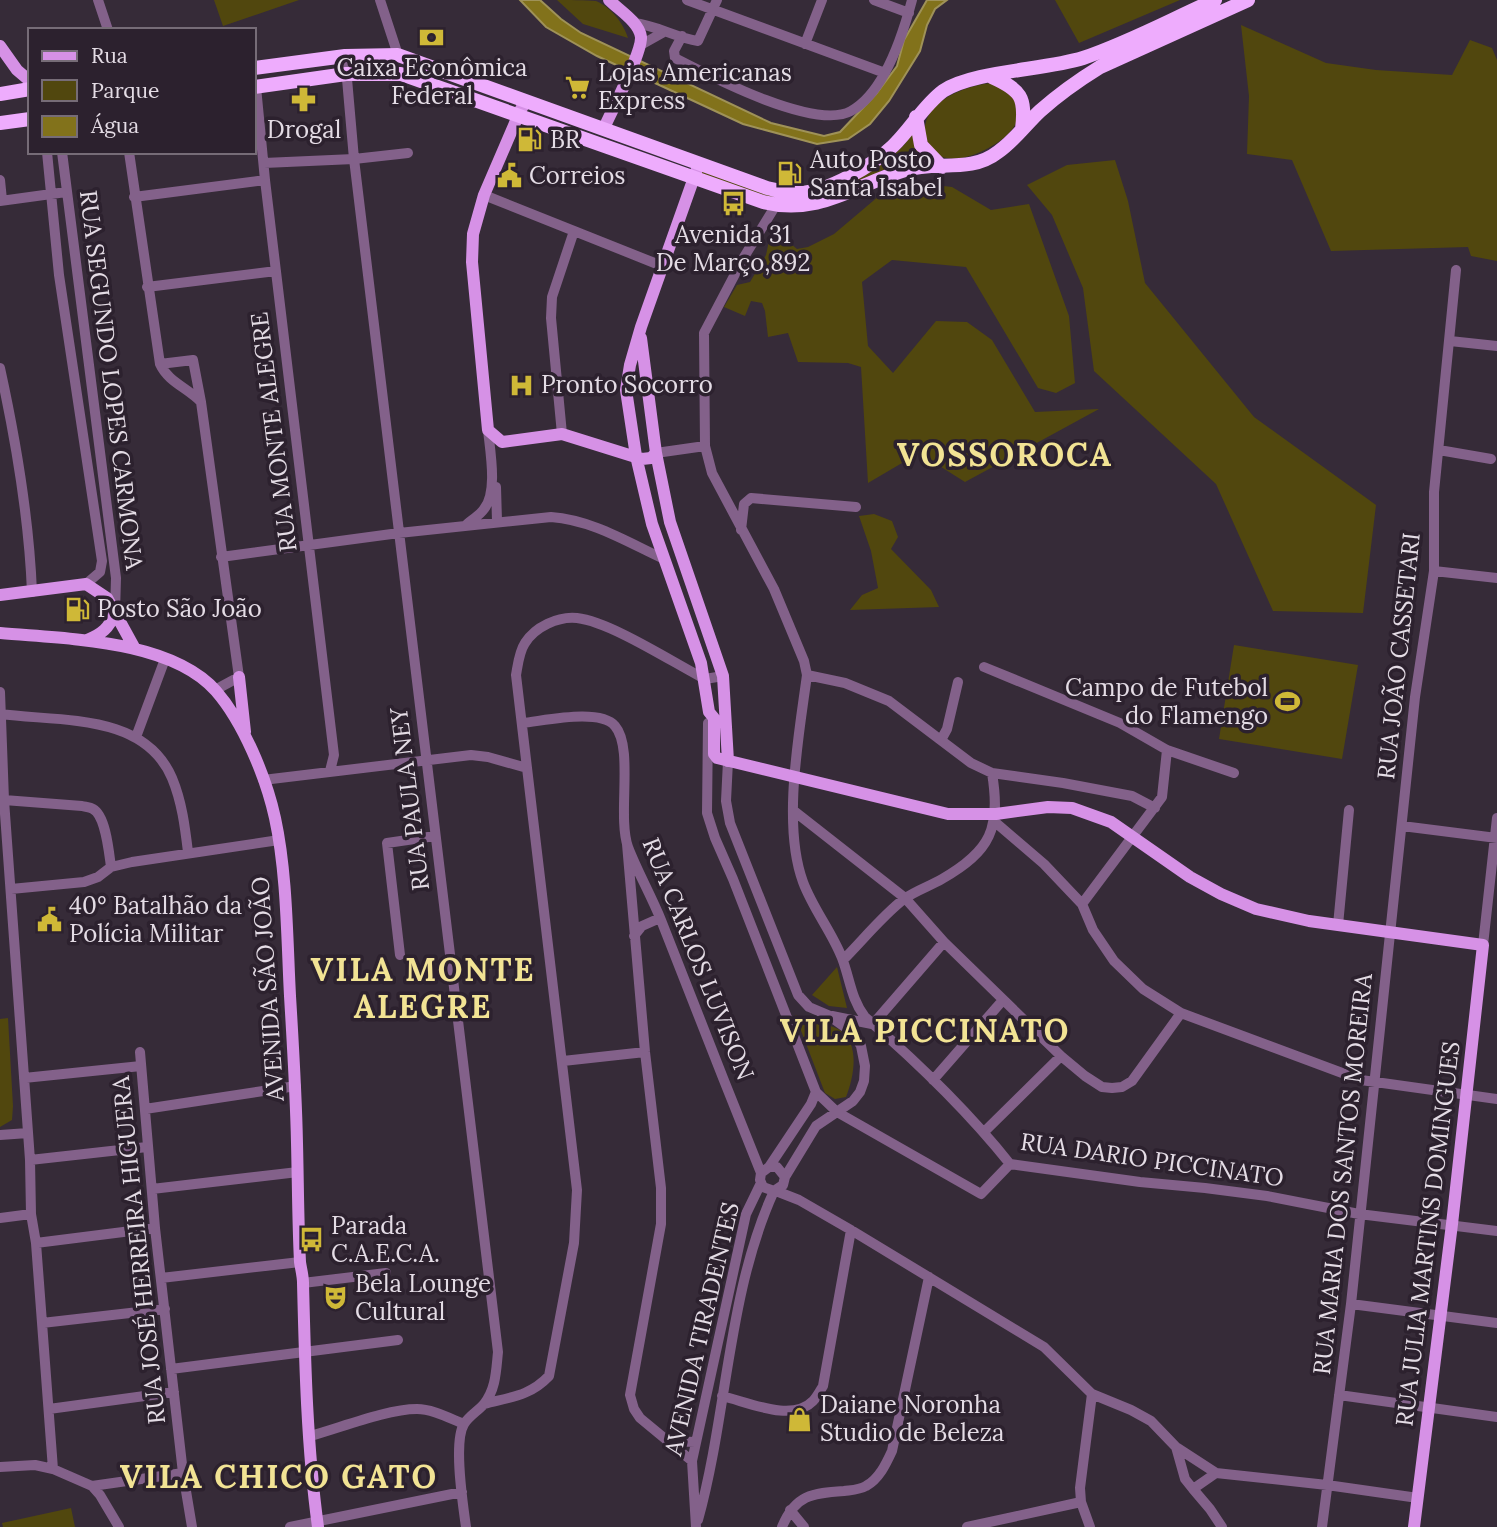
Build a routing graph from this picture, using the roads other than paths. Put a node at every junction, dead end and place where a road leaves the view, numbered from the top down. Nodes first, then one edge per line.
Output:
1 (98, 0) edge
2 (380, 0) edge
3 (609, 0) edge
4 (687, 0) edge
5 (822, 0) edge
6 (874, 0) edge
7 (912, 0) edge
8 (1215, 0) edge
9 (1248, 0) edge
10 (715, 5) edge
11 (909, 13) junction
12 (634, 23) junction
13 (107, 28) edge
14 (664, 32) junction
15 (682, 36) junction
16 (805, 44) junction
17 (0, 46) edge
18 (639, 49) junction
19 (398, 55) junction
20 (345, 56) junction
21 (256, 68) edge
22 (885, 73) junction
23 (346, 74) junction
24 (380, 74) junction
25 (990, 76) junction
26 (28, 79) edge
27 (256, 87) edge
28 (28, 89) edge
29 (1, 95) edge
30 (256, 95) edge
31 (526, 102) junction
32 (518, 115) junction
33 (916, 117) junction
34 (28, 120) edge
35 (0, 123) edge
36 (604, 128) junction
37 (1022, 129) junction
38 (408, 153) dead end
39 (47, 154) edge
40 (62, 154) edge
41 (129, 154) edge
42 (354, 159) junction
43 (264, 163) junction
44 (699, 163) junction
45 (942, 167) junction
46 (694, 178) junction
47 (0, 180) edge
48 (265, 180) junction
49 (66, 192) junction
50 (51, 195) junction
51 (484, 195) junction
52 (134, 197) junction
53 (1, 201) edge
54 (776, 205) junction
55 (574, 231) junction
56 (662, 266) junction
57 (1456, 270) dead end
58 (276, 271) junction
59 (147, 287) junction
60 (641, 327) junction
61 (1450, 341) junction
62 (1497, 346) edge
63 (159, 364) junction
64 (0, 368) edge
65 (201, 402) junction
66 (488, 429) junction
67 (562, 434) junction
68 (502, 442) junction
69 (705, 446) junction
70 (1439, 450) junction
71 (656, 453) junction
72 (636, 456) junction
73 (1491, 459) dead end
74 (856, 507) dead end
75 (497, 521) junction
76 (466, 524) junction
77 (741, 530) junction
78 (398, 533) junction
79 (309, 544) junction
80 (221, 557) junction
81 (664, 559) junction
82 (680, 560) junction
83 (113, 562) junction
84 (102, 564) junction
85 (1434, 570) junction
86 (1497, 578) edge
87 (86, 584) junction
88 (32, 592) junction
89 (0, 595) edge
90 (115, 612) junction
91 (0, 633) edge
92 (83, 641) junction
93 (135, 649) junction
94 (719, 658) junction
95 (165, 659) junction
96 (701, 663) junction
97 (678, 665) junction
98 (984, 667) dead end
99 (807, 675) junction
100 (723, 676) junction
101 (239, 677) junction
102 (705, 679) junction
103 (958, 682) dead end
104 (215, 690) junction
105 (0, 692) edge
106 (709, 712) junction
107 (1, 714) edge
108 (522, 723) junction
109 (245, 736) junction
110 (136, 737) junction
111 (942, 740) junction
112 (1167, 750) junction
113 (426, 760) junction
114 (728, 761) junction
115 (527, 768) junction
116 (330, 772) junction
117 (1234, 772) dead end
118 (992, 774) junction
119 (794, 776) junction
120 (263, 780) junction
121 (4, 800) junction
122 (1155, 808) junction
123 (1349, 810) dead end
124 (794, 811) junction
125 (995, 818) junction
126 (1497, 818) edge
127 (1402, 826) junction
128 (435, 836) junction
129 (1496, 837) edge
130 (1133, 838) junction
131 (279, 840) junction
132 (627, 844) junction
133 (188, 852) junction
134 (111, 867) junction
135 (12, 889) junction
136 (905, 898) junction
137 (1082, 904) junction
138 (12, 907) junction
139 (0, 911) edge
140 (660, 918) junction
141 (1338, 925) junction
142 (1391, 932) junction
143 (634, 936) junction
144 (776, 936) junction
145 (754, 937) junction
146 (944, 942) junction
147 (1483, 945) junction
148 (400, 955) dead end
149 (843, 960) junction
150 (1003, 1000) junction
151 (1181, 1013) junction
152 (828, 1015) junction
153 (873, 1024) junction
154 (140, 1052) dead end
155 (645, 1052) junction
156 (1061, 1056) junction
157 (563, 1061) junction
158 (141, 1066) junction
159 (24, 1078) junction
160 (933, 1080) junction
161 (1374, 1083) junction
162 (296, 1086) junction
163 (816, 1092) junction
164 (1465, 1095) junction
165 (1497, 1099) edge
166 (145, 1109) junction
167 (837, 1112) junction
168 (984, 1132) junction
169 (28, 1133) junction
170 (0, 1135) edge
171 (146, 1147) junction
172 (30, 1160) junction
173 (1010, 1164) junction
174 (298, 1171) junction
175 (764, 1174) junction
176 (785, 1179) junction
177 (152, 1189) junction
178 (775, 1191) junction
179 (799, 1200) junction
180 (31, 1214) junction
181 (1359, 1214) junction
182 (0, 1218) edge
183 (1452, 1224) junction
184 (155, 1228) junction
185 (851, 1230) junction
186 (1497, 1231) edge
187 (36, 1243) junction
188 (300, 1262) junction
189 (386, 1273) dead end
190 (929, 1277) junction
191 (161, 1278) junction
192 (303, 1283) junction
193 (1351, 1304) junction
194 (165, 1309) junction
195 (1441, 1316) junction
196 (42, 1323) junction
197 (1497, 1323) edge
198 (398, 1340) dead end
199 (305, 1352) junction
200 (172, 1369) junction
201 (174, 1392) junction
202 (1092, 1394) junction
203 (1339, 1395) junction
204 (722, 1396) junction
205 (484, 1404) junction
206 (1429, 1408) junction
207 (49, 1409) junction
208 (1497, 1417) edge
209 (464, 1424) junction
210 (310, 1436) junction
211 (669, 1441) junction
212 (695, 1442) junction
213 (1176, 1447) junction
214 (692, 1461) junction
215 (0, 1467) edge
216 (53, 1469) junction
217 (183, 1473) junction
218 (1216, 1473) junction
219 (691, 1484) junction
220 (1327, 1485) junction
221 (92, 1486) junction
222 (708, 1486) junction
223 (1193, 1489) junction
224 (462, 1492) junction
225 (1418, 1498) junction
226 (1081, 1502) junction
227 (790, 1510) junction
228 (318, 1524) edge
229 (118, 1527) edge
230 (192, 1527) edge
231 (290, 1527) edge
232 (466, 1527) edge
233 (696, 1527) edge
234 (782, 1527) edge
235 (804, 1527) edge
236 (967, 1527) edge
237 (1090, 1527) edge
238 (1222, 1527) edge
239 (1322, 1527) edge
240 (1414, 1527) edge

1 - 13 street
2 - 19 street
3 - 12 main road
4 - 10 street
5 - 16 street
6 - 11 street
7 - 11 street
8 - 25 highway
9 - 37 highway
10 - 15 street
10 - 16 street
11 - 22 street
12 - 14 street
12 - 18 main road
14 - 15 street
14 - 18 street
15 - 22 street
16 - 22 street
17 - 26 main road
18 - 36 main road
19 - 20 highway
19 - 24 highway
19 - 31 highway
20 - 21 highway
20 - 23 street, RUA PAULA NEY
23 - 24 highway
23 - 27 highway
23 - 42 street, RUA PAULA NEY
24 - 32 highway
25 - 33 highway
25 - 37 highway
28 - 29 highway
30 - 43 street, RUA MONTE ALEGRE
31 - 32 main road
31 - 36 highway
32 - 46 highway
32 - 51 main road
33 - 44 highway
33 - 45 highway
34 - 35 highway
36 - 44 highway
37 - 45 highway
38 - 42 street
39 - 50 street
40 - 49 street, RUA SEGUNDO LOPES CARMONA
41 - 52 street
42 - 43 street
42 - 78 street, RUA PAULA NEY
43 - 48 street, RUA MONTE ALEGRE
44 - 46 main road
45 - 54 highway
46 - 54 highway
46 - 56 main road
47 - 53 street
48 - 52 street
48 - 58 street, RUA MONTE ALEGRE
49 - 50 street
49 - 83 street, RUA SEGUNDO LOPES CARMONA
50 - 53 street
50 - 84 street
51 - 55 street
51 - 66 main road
52 - 59 street
54 - 69 street
55 - 56 street
55 - 67 street
56 - 60 main road
57 - 61 street, RUA JOÃO CASSETARI
58 - 59 street
58 - 79 street, RUA MONTE ALEGRE
59 - 63 street
60 - 71 main road
60 - 72 main road
61 - 62 street
61 - 70 street, RUA JOÃO CASSETARI
63 - 65 street
63 - 65 street
64 - 88 street
65 - 80 street
66 - 68 main road
66 - 76 street
67 - 68 main road
67 - 72 main road
68 - 75 street
69 - 71 street
69 - 77 street
70 - 73 street
70 - 85 street, RUA JOÃO CASSETARI
71 - 72 main road
71 - 82 main road
72 - 81 main road
74 - 77 street
75 - 76 street
75 - 81 street
76 - 78 street
77 - 99 street
78 - 79 street
78 - 113 street, RUA PAULA NEY
79 - 80 street
79 - 116 street, RUA MONTE ALEGRE
80 - 101 street
81 - 82 main road
81 - 96 main road
82 - 94 main road
83 - 84 street
83 - 90 street, RUA SEGUNDO LOPES CARMONA
84 - 87 street
85 - 86 street
85 - 127 street, RUA JOÃO CASSETARI
87 - 88 main road
87 - 90 main road
88 - 89 main road
90 - 92 main road
90 - 93 main road
91 - 92 main road, AVENIDA SÃO JOÃO
92 - 93 main road, AVENIDA SÃO JOÃO
93 - 95 main road, AVENIDA SÃO JOÃO
94 - 96 street
94 - 100 main road
95 - 104 main road, AVENIDA SÃO JOÃO
95 - 110 street
96 - 97 street
96 - 102 main road
97 - 102 street
97 - 108 street
98 - 112 street
99 - 111 street
99 - 119 street, RUA DARIO PICCINATO
100 - 102 street
100 - 114 main road
101 - 104 street
101 - 109 main road
102 - 106 main road
103 - 111 street
104 - 109 main road, AVENIDA SÃO JOÃO
105 - 107 street
106 - 114 main road
106 - 145 street
107 - 110 street
107 - 121 street
108 - 115 street
108 - 132 street, RUA CARLOS LUVISON
109 - 120 main road, AVENIDA SÃO JOÃO
110 - 133 street
111 - 118 street
112 - 117 street
112 - 122 street
113 - 115 street
113 - 116 street
113 - 128 street, RUA PAULA NEY
114 - 119 main road
114 - 144 street
115 - 157 street
116 - 120 street
118 - 122 street
118 - 125 street
119 - 124 street, RUA DARIO PICCINATO
119 - 125 main road
120 - 131 main road, AVENIDA SÃO JOÃO
121 - 134 street
121 - 135 street
122 - 130 street
123 - 141 street
124 - 136 street
124 - 149 street, RUA DARIO PICCINATO
125 - 130 main road
125 - 136 street
125 - 137 street
126 - 129 street
127 - 129 street
127 - 142 street, RUA MARIA DOS SANTOS MOREIRA
128 - 148 street
128 - 205 street, RUA PAULA NEY
129 - 147 street
130 - 137 street
130 - 141 main road
131 - 133 street
131 - 162 main road, AVENIDA SÃO JOÃO
132 - 140 street, RUA CARLOS LUVISON
132 - 143 street
133 - 134 street
134 - 135 street
135 - 138 street
136 - 146 street
136 - 149 street
137 - 151 street
138 - 139 street
138 - 159 street
140 - 143 street
140 - 175 street, RUA CARLOS LUVISON
141 - 142 main road
142 - 147 main road
142 - 161 street, RUA MARIA DOS SANTOS MOREIRA
143 - 155 street
144 - 145 street
144 - 152 street
145 - 163 street
146 - 150 street
146 - 153 street
147 - 164 main road, RUA JULIA MARTINS DOMINGUES
149 - 153 street, RUA DARIO PICCINATO
150 - 156 street
150 - 160 street
151 - 156 street
151 - 161 street
152 - 153 street
152 - 167 street
153 - 160 street, RUA DARIO PICCINATO
154 - 158 street, RUA JOSÉ HERREIRA HIGUERA
155 - 157 street
155 - 211 street
156 - 168 street
157 - 205 street
158 - 159 street
158 - 166 street, RUA JOSÉ HERREIRA HIGUERA
159 - 169 street
160 - 168 street, RUA DARIO PICCINATO
161 - 164 street
161 - 181 street, RUA MARIA DOS SANTOS MOREIRA
162 - 166 street
162 - 174 main road, AVENIDA SÃO JOÃO
163 - 167 street
163 - 175 street, AVENIDA TIRADENTES
164 - 165 street
164 - 183 main road, RUA JULIA MARTINS DOMINGUES
166 - 171 street, RUA JOSÉ HERREIRA HIGUERA
167 - 173 street
167 - 176 street
168 - 173 street, RUA DARIO PICCINATO
169 - 170 street
169 - 172 street
171 - 172 street
171 - 177 street, RUA JOSÉ HERREIRA HIGUERA
172 - 180 street
173 - 181 street, RUA DARIO PICCINATO
174 - 177 street
174 - 188 main road, AVENIDA SÃO JOÃO
175 - 176 street
175 - 178 street
175 - 212 street, AVENIDA TIRADENTES
176 - 178 street
176 - 179 street
177 - 184 street, RUA JOSÉ HERREIRA HIGUERA
178 - 179 street
178 - 204 street, AVENIDA TIRADENTES
179 - 185 street
180 - 182 street
180 - 187 street
181 - 183 street, RUA DARIO PICCINATO
181 - 193 street, RUA MARIA DOS SANTOS MOREIRA
183 - 186 street, RUA DARIO PICCINATO
183 - 195 main road, RUA JULIA MARTINS DOMINGUES
184 - 187 street
184 - 191 street, RUA JOSÉ HERREIRA HIGUERA
185 - 190 street
185 - 204 street
187 - 196 street
188 - 191 street
188 - 192 main road, AVENIDA SÃO JOÃO
189 - 192 street
190 - 202 street
190 - 227 street
191 - 194 street, RUA JOSÉ HERREIRA HIGUERA
192 - 199 main road, AVENIDA SÃO JOÃO
193 - 195 street
193 - 203 street, RUA MARIA DOS SANTOS MOREIRA
194 - 196 street
194 - 200 street, RUA JOSÉ HERREIRA HIGUERA
195 - 197 street
195 - 206 main road, RUA JULIA MARTINS DOMINGUES
196 - 207 street
198 - 199 street
199 - 200 street
199 - 210 main road, AVENIDA SÃO JOÃO
200 - 201 street, RUA JOSÉ HERREIRA HIGUERA
201 - 207 street
201 - 217 street, RUA JOSÉ HERREIRA HIGUERA
202 - 213 street
202 - 226 street
203 - 206 street
203 - 220 street, RUA MARIA DOS SANTOS MOREIRA
204 - 222 street, AVENIDA TIRADENTES
205 - 209 street, RUA PAULA NEY
206 - 208 street
206 - 225 main road, RUA JULIA MARTINS DOMINGUES
207 - 216 street
209 - 210 street
209 - 224 street
210 - 228 main road, AVENIDA SÃO JOÃO
211 - 212 street
211 - 214 street
212 - 214 street, AVENIDA TIRADENTES
213 - 218 street
213 - 223 street
214 - 219 street, AVENIDA TIRADENTES
215 - 216 street
216 - 221 street
217 - 221 street
217 - 230 street, RUA JOSÉ HERREIRA HIGUERA
218 - 220 street
218 - 223 street
219 - 222 street
219 - 233 street, AVENIDA TIRADENTES
220 - 225 street
220 - 239 street, RUA MARIA DOS SANTOS MOREIRA
221 - 229 street
222 - 233 street, AVENIDA TIRADENTES
223 - 238 street
224 - 228 street
224 - 232 street
225 - 240 main road, RUA JULIA MARTINS DOMINGUES
226 - 236 street
226 - 237 street
227 - 234 street
227 - 235 street
228 - 231 street

